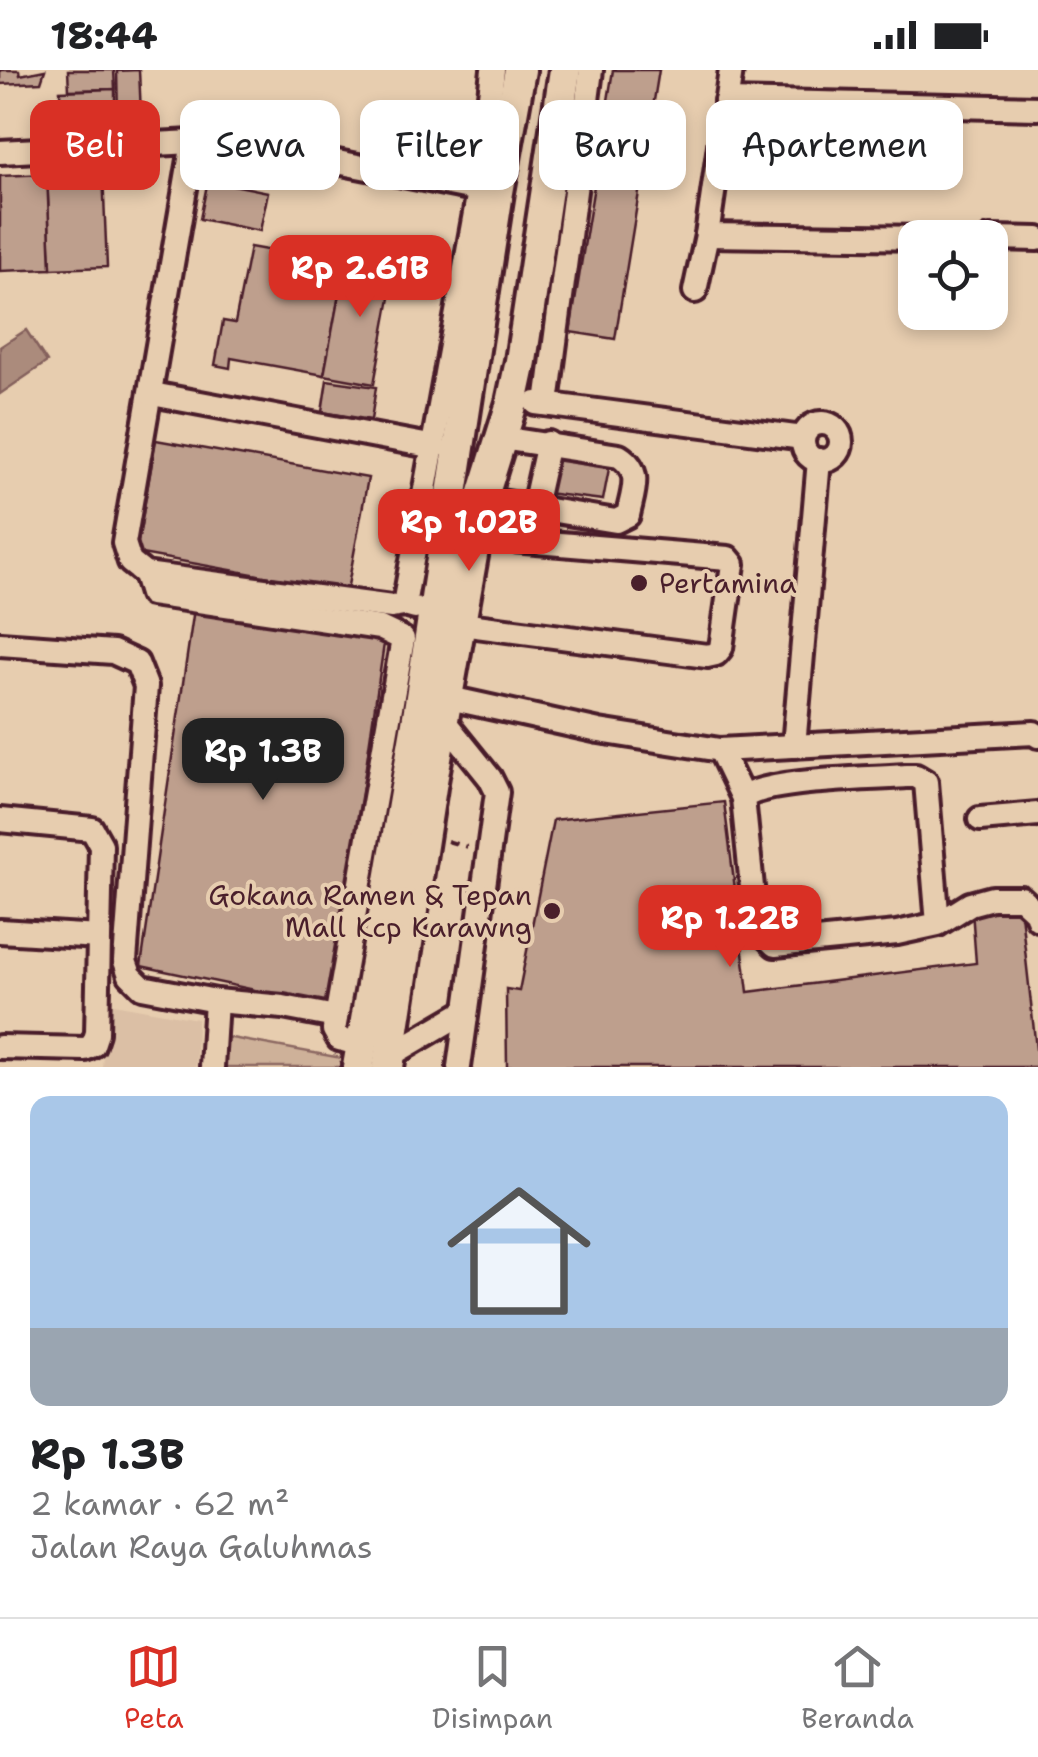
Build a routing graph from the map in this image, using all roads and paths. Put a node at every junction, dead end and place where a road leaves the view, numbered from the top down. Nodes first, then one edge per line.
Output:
1 (493, 70) edge
2 (520, 70) edge
3 (565, 70) edge
4 (591, 70) edge
5 (730, 70) edge
6 (726, 100) edge
7 (963, 106) edge
8 (1038, 108) edge
9 (180, 143) edge
10 (0, 152) edge
11 (340, 162) edge
12 (185, 190) edge
13 (713, 190) edge
14 (488, 191) junction
15 (707, 235) junction
16 (898, 238) edge
17 (1008, 238) edge
18 (1038, 239) edge
19 (695, 291) dead end
20 (152, 394) junction
21 (512, 403) junction
22 (547, 403) junction
23 (502, 438) junction
24 (803, 438) junction
25 (548, 443) junction
26 (435, 446) junction
27 (819, 460) junction
28 (482, 499) junction
29 (534, 506) junction
30 (478, 536) junction
31 (145, 574) junction
32 (422, 612) junction
33 (380, 628) junction
34 (0, 644) edge
35 (446, 710) junction
36 (1038, 736) edge
37 (806, 745) junction
38 (720, 750) junction
39 (822, 782) junction
40 (743, 798) junction
41 (1038, 814) edge
42 (980, 819) dead end
43 (0, 820) edge
44 (424, 834) junction
45 (487, 854) junction
46 (1038, 919) edge
47 (938, 924) junction
48 (0, 931) edge
49 (99, 937) junction
50 (216, 1001) junction
51 (466, 1012) junction
52 (336, 1017) junction
53 (0, 1048) edge
54 (374, 1058) edge
55 (212, 1067) edge
56 (459, 1067) edge

1 - 14 street
2 - 14 main road
3 - 21 main road
4 - 22 street
5 - 6 street
7 - 8 street
9 - 10 street
11 - 14 street
12 - 20 street
13 - 15 street
14 - 26 street
14 - 32 main road
15 - 16 street
15 - 19 street
17 - 18 street
20 - 26 street
20 - 31 street
21 - 22 street
21 - 23 main road
22 - 24 street
23 - 25 street
23 - 28 main road
24 - 27 street
24 - 27 street
25 - 29 street
25 - 29 street
26 - 32 street
27 - 37 street
28 - 29 street
28 - 30 main road
30 - 32 main road
30 - 32 street
31 - 32 street
31 - 33 street
32 - 33 street
32 - 35 main road
32 - 54 main road
33 - 52 street
34 - 50 street
35 - 38 street
35 - 44 main road
35 - 45 street
36 - 37 street
37 - 38 street
37 - 39 street
38 - 40 street
39 - 40 street
39 - 47 street
40 - 47 street
41 - 42 street
43 - 49 street
44 - 45 path
44 - 54 main road
45 - 51 street
46 - 47 street
48 - 49 street
49 - 53 street
50 - 52 street
50 - 55 street
51 - 54 street
51 - 56 street
52 - 54 street

